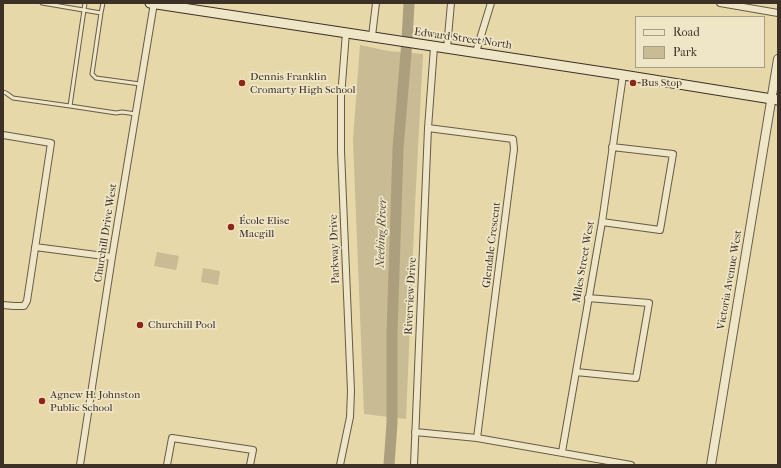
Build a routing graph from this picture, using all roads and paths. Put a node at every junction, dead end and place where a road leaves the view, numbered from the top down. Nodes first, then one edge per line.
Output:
1 (42, 3) edge
2 (85, 3) edge
3 (103, 3) edge
4 (153, 3) edge
5 (376, 3) edge
6 (451, 3) edge
7 (491, 3) edge
8 (720, 3) edge
9 (84, 10) junction
10 (101, 13) junction
11 (778, 13) edge
12 (346, 32) junction
13 (372, 36) junction
14 (430, 46) junction
15 (447, 48) junction
16 (476, 52) junction
17 (778, 59) edge
18 (623, 75) junction
19 (141, 84) junction
20 (3, 92) edge
21 (775, 100) edge
22 (70, 106) junction
23 (136, 114) junction
24 (428, 128) junction
25 (3, 135) edge
26 (612, 147) junction
27 (602, 222) junction
28 (35, 247) junction
29 (112, 257) junction
30 (588, 298) junction
31 (3, 305) edge
32 (576, 372) junction
33 (415, 432) junction
34 (477, 438) junction
35 (562, 452) junction
36 (80, 465) edge
37 (168, 465) edge
38 (250, 465) edge
39 (340, 465) edge
40 (414, 465) edge
41 (631, 465) edge
42 (711, 465) edge

1 - 9 lane
2 - 9 lane
3 - 10 lane
4 - 12 main road, Edward Street North
4 - 19 street, Churchill Drive West
5 - 13 street
6 - 15 street
7 - 16 street
8 - 11 street
9 - 10 lane
9 - 22 lane
10 - 19 lane
12 - 13 main road, Edward Street North
12 - 39 street, Parkway Drive
13 - 14 main road, Edward Street North
14 - 15 main road, Edward Street North
14 - 24 street, Riverview Drive
15 - 16 main road, Edward Street North
16 - 18 main road, Edward Street North
17 - 21 street, Victoria Avenue West
18 - 21 main road, Edward Street North
18 - 26 street, Miles Street West
19 - 23 street, Churchill Drive West
20 - 22 lane
21 - 42 street, Victoria Avenue West
22 - 23 lane
23 - 29 street, Churchill Drive West
24 - 33 street, Riverview Drive
24 - 34 street, Glendale Crescent
25 - 28 street
26 - 27 street, Miles Street West
26 - 27 street
27 - 30 street, Miles Street West
28 - 29 street
28 - 31 street
29 - 36 street, Churchill Drive West
30 - 32 street, Miles Street West
30 - 32 street
32 - 35 street, Miles Street West
33 - 34 street
33 - 40 street, Riverview Drive
34 - 35 street
35 - 41 street
37 - 38 street

